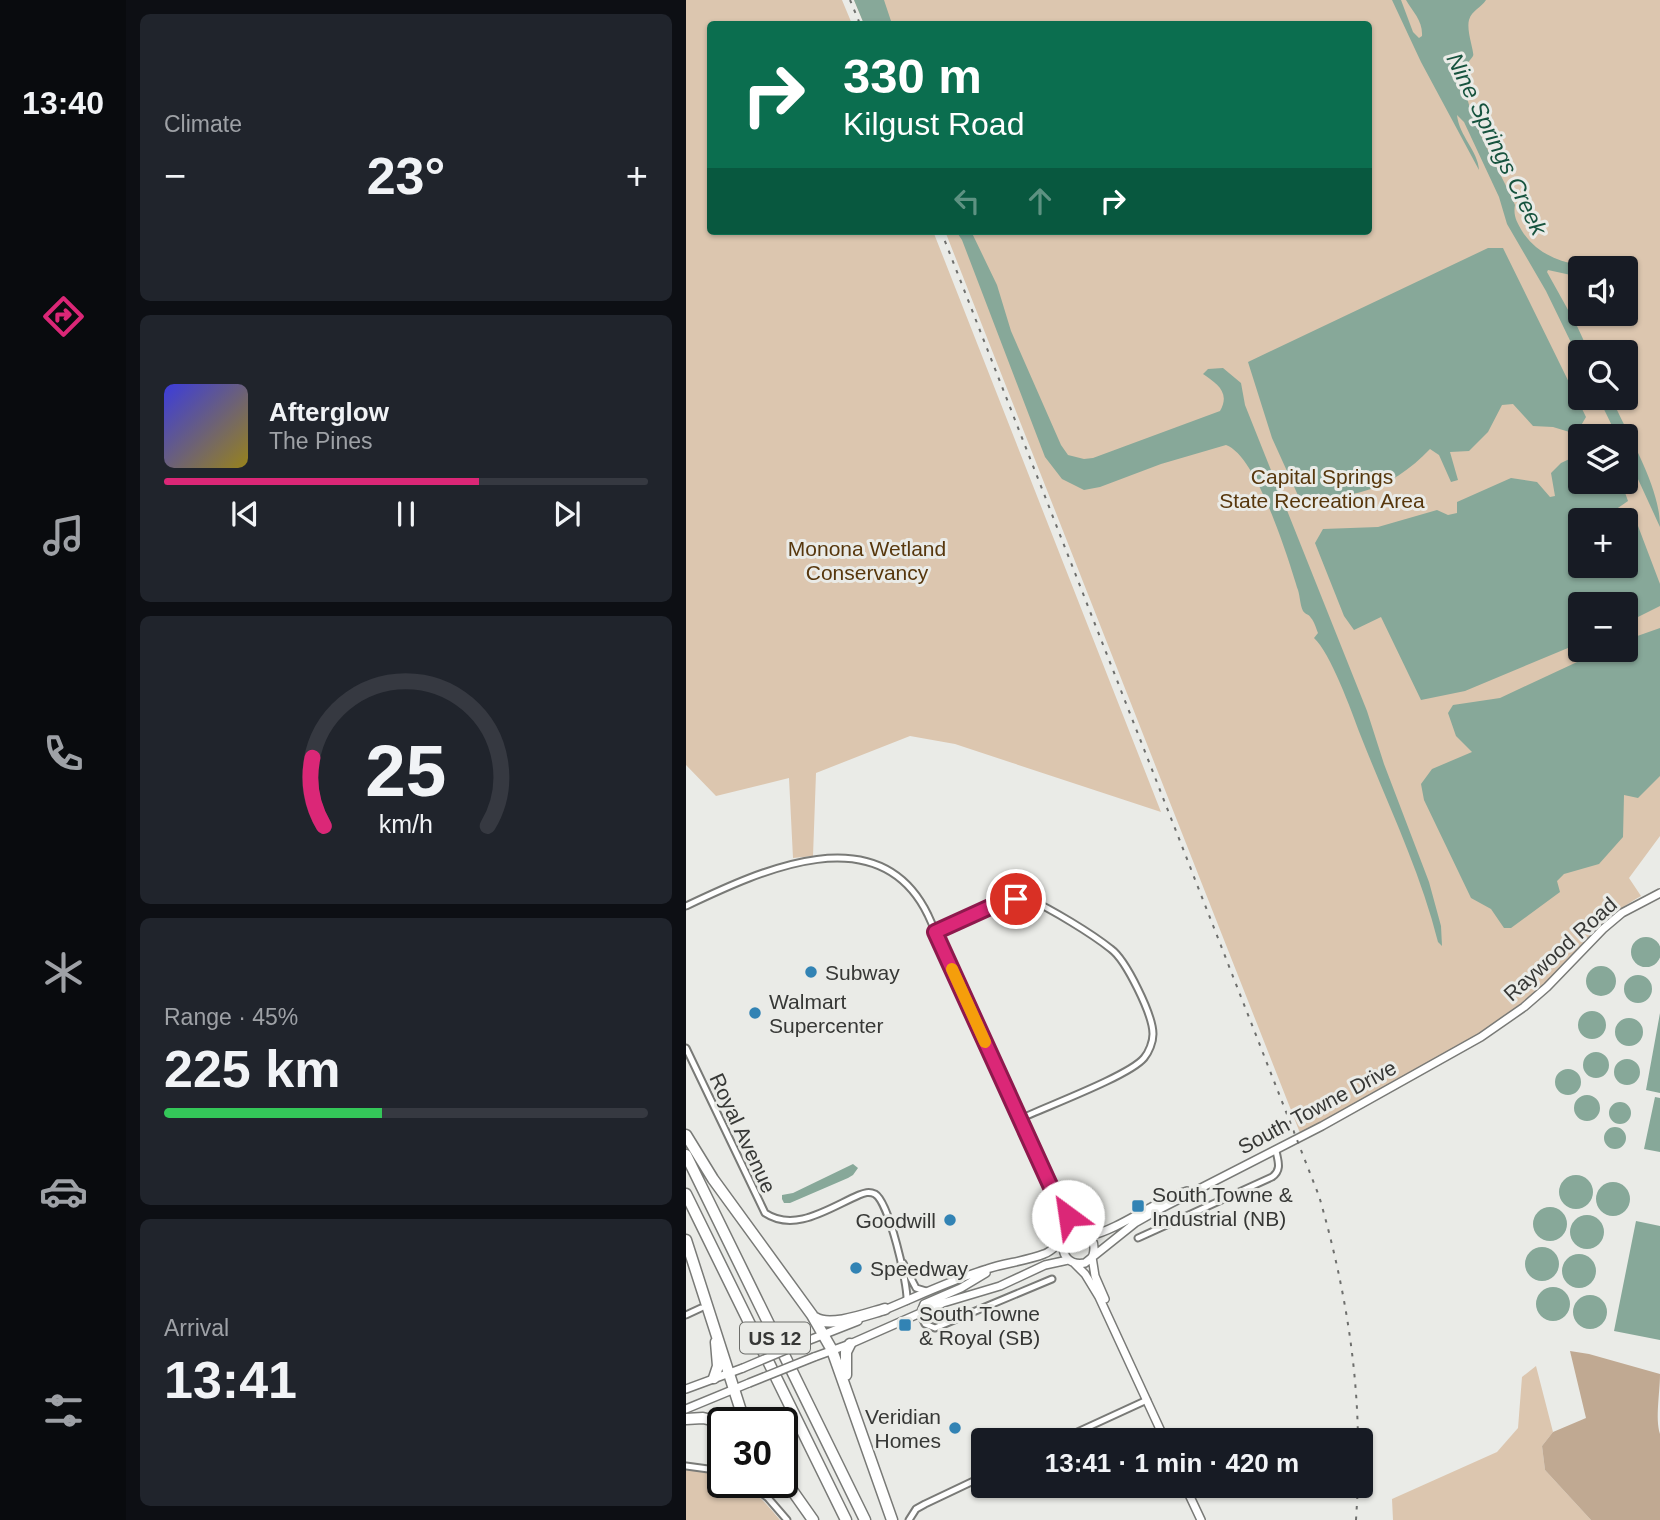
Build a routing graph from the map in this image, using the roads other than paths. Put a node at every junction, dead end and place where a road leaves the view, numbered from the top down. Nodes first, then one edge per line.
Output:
1 (1660, 893) edge
2 (686, 906) edge
3 (935, 932) junction
4 (686, 1048) edge
5 (1448, 1055) joint
6 (1020, 1119) junction
7 (686, 1135) edge
8 (1276, 1151) junction
9 (686, 1155) edge
10 (1202, 1186) junction
11 (686, 1194) edge
12 (1055, 1196) junction
13 (1088, 1235) junction
14 (1138, 1238) dead end
15 (1065, 1239) junction
16 (686, 1240) edge
17 (1092, 1256) junction
18 (900, 1257) junction
19 (1070, 1261) junction
20 (995, 1266) junction
21 (1052, 1279) dead end
22 (930, 1292) junction
23 (907, 1301) junction
24 (701, 1308) dead end
25 (885, 1310) junction
26 (920, 1314) junction
27 (686, 1315) edge
28 (814, 1317) junction
29 (1108, 1317) junction
30 (713, 1318) junction
31 (824, 1334) junction
32 (850, 1344) junction
33 (832, 1350) junction
34 (730, 1373) junction
35 (714, 1378) junction
36 (686, 1389) edge
37 (734, 1390) junction
38 (847, 1393) junction
39 (1147, 1400) junction
40 (741, 1407) edge
41 (686, 1409) edge
42 (686, 1419) edge
43 (707, 1419) edge
44 (1086, 1428) edge
45 (1160, 1428) edge
46 (686, 1466) edge
47 (707, 1469) edge
48 (971, 1483) edge
49 (768, 1498) edge
50 (798, 1498) edge
51 (1191, 1498) edge
52 (787, 1520) edge
53 (813, 1520) edge
54 (846, 1520) edge
55 (865, 1520) edge
56 (892, 1520) edge
57 (909, 1520) edge
58 (1201, 1520) edge

1 - 5 street, Raywood Road
2 - 3 street
3 - 6 street
3 - 6 street
4 - 18 street, Royal Avenue
5 - 8 street, South Towne Drive
6 - 12 street
7 - 28 highway
8 - 10 street, South Towne Drive
8 - 14 street
9 - 55 highway, US 12
10 - 13 street, South Towne Drive
10 - 17 street, South Towne Drive
11 - 54 highway, US 12
12 - 13 street
12 - 15 street
13 - 15 street
13 - 17 street
15 - 19 street
15 - 20 street
16 - 30 highway
17 - 19 street
17 - 29 street
18 - 22 street, Royal Avenue
18 - 23 street, Royal Avenue
19 - 26 street
19 - 29 street
20 - 22 street
20 - 26 street
21 - 26 street
22 - 23 street
23 - 25 street
24 - 27 street
25 - 28 highway
25 - 31 street
26 - 32 street
28 - 31 highway
29 - 39 street
30 - 34 highway
30 - 35 highway
31 - 33 highway
31 - 34 street, bridge
32 - 33 street
32 - 38 highway
33 - 37 street, bridge
33 - 38 highway
34 - 35 street
34 - 37 highway
35 - 36 street
37 - 40 highway
37 - 41 street
38 - 56 highway
39 - 44 street
39 - 45 street
42 - 43 highway
46 - 47 street
48 - 57 street
49 - 52 street
50 - 53 highway
51 - 58 street

